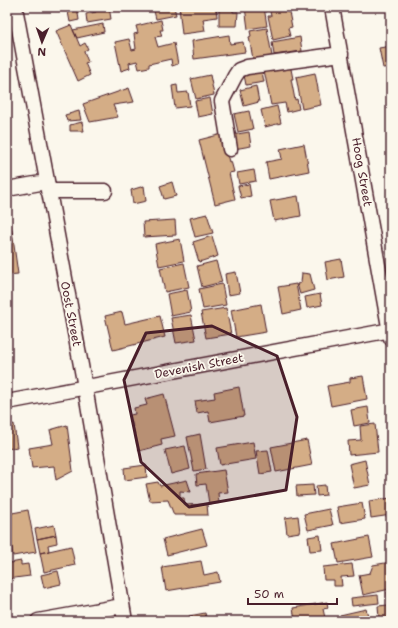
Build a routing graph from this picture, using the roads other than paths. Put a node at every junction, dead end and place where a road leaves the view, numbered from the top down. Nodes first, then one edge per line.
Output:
1 (15, 7) edge
2 (332, 7) edge
3 (341, 54) junction
4 (230, 149) dead end
5 (47, 187) junction
6 (7, 189) edge
7 (105, 191) dead end
8 (391, 332) edge
9 (85, 388) junction
10 (7, 402) edge
11 (122, 606) junction
12 (38, 621) edge
13 (125, 621) edge

1 - 5 street, Oost Street
2 - 3 street, Hoog Street
3 - 4 street
3 - 8 street, Hoog Street
5 - 6 street
5 - 7 street
5 - 9 street, Oost Street
8 - 9 street, Devenish Street
9 - 10 street, Devenish Street
9 - 11 street, Oost Street
11 - 12 street
11 - 13 street, Oost Street

